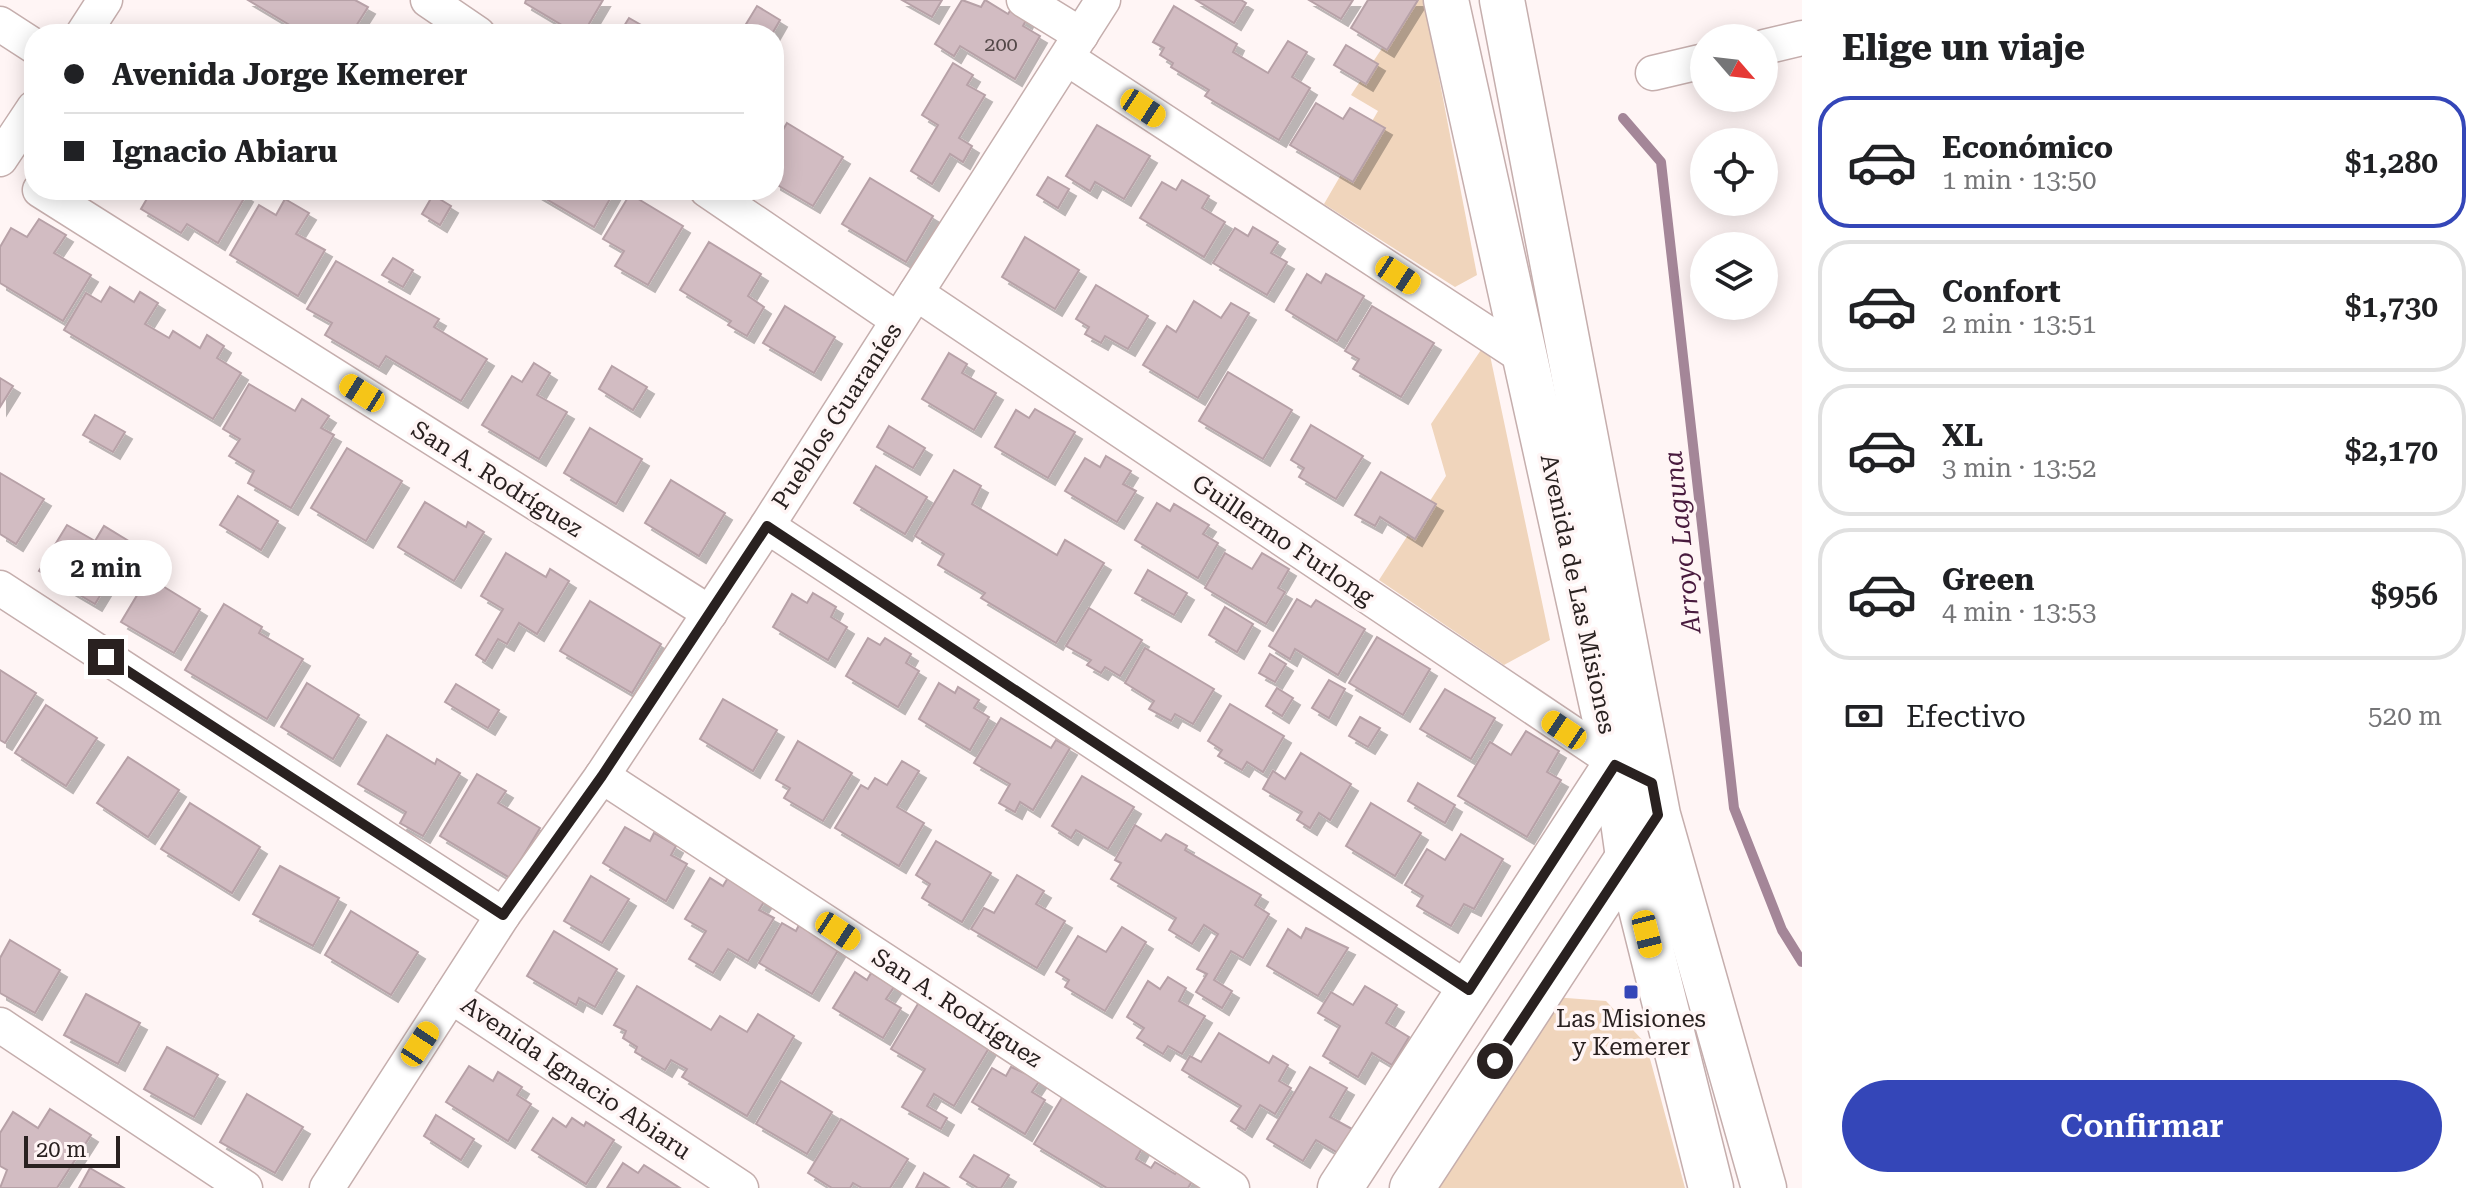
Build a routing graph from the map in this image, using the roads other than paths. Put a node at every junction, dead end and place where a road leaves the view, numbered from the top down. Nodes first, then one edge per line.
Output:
1 (105, 0) edge
2 (428, 0) edge
3 (1024, 0) edge
4 (1103, 0) edge
5 (1446, 0) edge
6 (1502, 0) edge
7 (0, 24) edge
8 (89, 24) edge
9 (463, 24) edge
10 (1802, 38) edge
11 (24, 40) edge
12 (1778, 44) edge
13 (1074, 47) junction
14 (1690, 64) edge
15 (1653, 73) dead end
16 (24, 124) edge
17 (0, 162) edge
18 (24, 179) edge
19 (56, 200) edge
20 (724, 200) edge
21 (907, 307) junction
22 (1525, 358) junction
23 (767, 526) junction
24 (0, 588) edge
25 (710, 613) junction
26 (602, 776) junction
27 (1642, 787) junction
28 (1628, 857) junction
29 (503, 915) junction
30 (1469, 990) junction
31 (451, 996) junction
32 (0, 1025) edge
33 (245, 1188) edge
34 (327, 1188) edge
35 (741, 1188) edge
36 (1232, 1188) edge
37 (1340, 1188) edge
38 (1412, 1188) edge
39 (1711, 1188) edge
40 (1764, 1188) edge

1 - 8 street
2 - 9 street
3 - 13 street
4 - 13 street, Pueblos Guaraníes
5 - 22 main road, Avenida de Las Misiones
6 - 27 main road, Avenida de Las Misiones
7 - 11 street
10 - 12 street
13 - 21 street, Pueblos Guaraníes
13 - 22 street
14 - 15 street
16 - 17 street
17 - 18 street
19 - 25 street, San A. Rodríguez
20 - 21 street, Guillermo Furlong
21 - 23 street, Pueblos Guaraníes
21 - 27 street, Guillermo Furlong
22 - 27 main road, Avenida de Las Misiones
23 - 25 street, Pueblos Guaraníes
23 - 30 street
24 - 29 street
25 - 26 street, Pueblos Guaraníes
26 - 29 street, Pueblos Guaraníes
26 - 36 street, San A. Rodríguez
27 - 28 main road, Avenida de Las Misiones
27 - 28 main road
27 - 30 main road
27 - 40 main road, Avenida de Las Misiones
28 - 38 main road
28 - 39 main road, Avenida de Las Misiones
29 - 31 street, Pueblos Guaraníes
30 - 37 main road
31 - 34 street, Pueblos Guaraníes
31 - 35 street, Avenida Ignacio Abiaru
32 - 33 street

